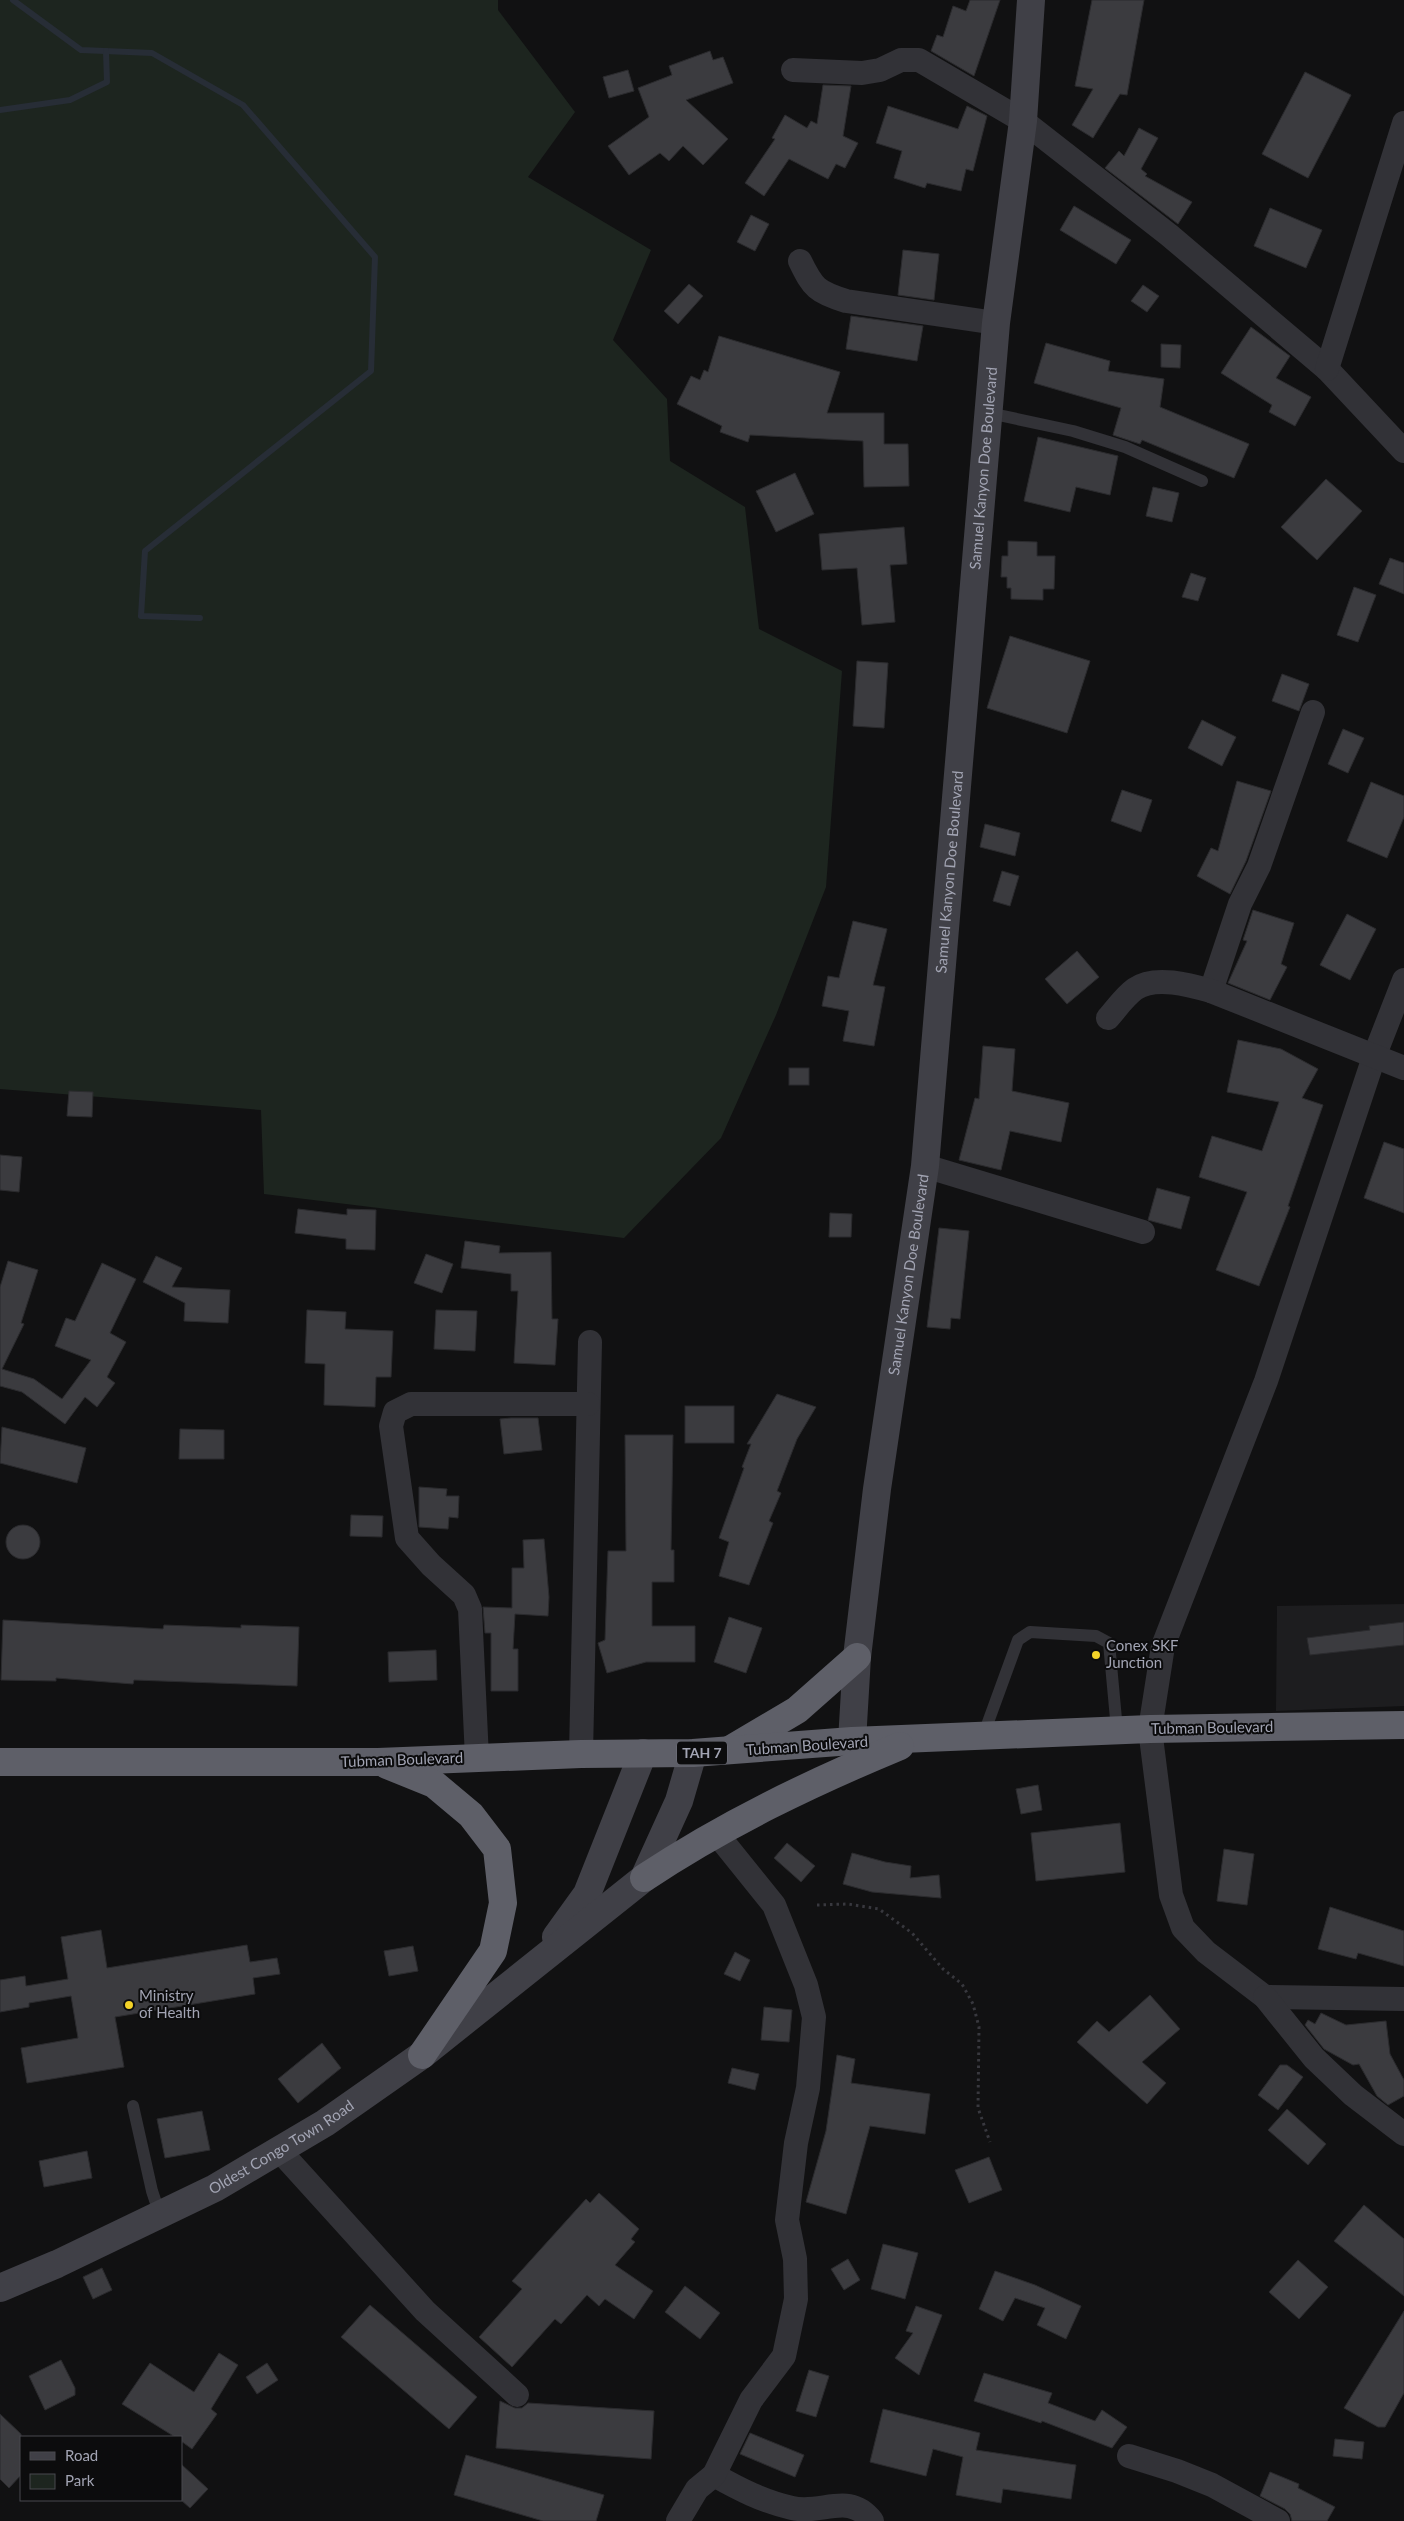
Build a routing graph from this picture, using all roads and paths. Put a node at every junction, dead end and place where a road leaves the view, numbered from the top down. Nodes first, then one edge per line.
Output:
1 (1031, 0) edge
2 (793, 70) dead end
3 (1023, 121) junction
4 (1404, 123) edge
5 (800, 261) dead end
6 (996, 323) junction
7 (1327, 369) junction
8 (988, 413) junction
9 (1404, 451) edge
10 (1202, 481) dead end
11 (1313, 712) dead end
12 (1404, 980) edge
13 (1211, 991) junction
14 (1108, 1018) dead end
15 (1374, 1057) junction
16 (1404, 1068) edge
17 (925, 1166) junction
18 (1143, 1232) dead end
19 (590, 1342) dead end
20 (588, 1404) junction
21 (857, 1657) junction
22 (1404, 1725) edge
23 (1150, 1729) junction
24 (1117, 1730) junction
25 (983, 1736) junction
26 (918, 1739) junction
27 (852, 1741) junction
28 (726, 1752) junction
29 (643, 1753) junction
30 (693, 1753) junction
31 (581, 1754) junction
32 (477, 1758) junction
33 (0, 1762) edge
34 (378, 1762) junction
35 (716, 1833) junction
36 (644, 1878) junction
37 (817, 1905) dead end
38 (537, 1963) junction
39 (1265, 1997) junction
40 (1404, 1999) edge
41 (422, 2055) junction
42 (133, 2106) dead end
43 (1404, 2134) edge
44 (990, 2142) dead end
45 (280, 2150) junction
46 (160, 2215) junction
47 (0, 2288) edge
48 (517, 2394) dead end
49 (1129, 2456) dead end
50 (714, 2475) junction
51 (678, 2521) edge
52 (872, 2521) edge
53 (1278, 2521) edge

1 - 3 street, Samuel Kanyon Doe Boulevard
2 - 3 street
3 - 6 street, Samuel Kanyon Doe Boulevard
3 - 7 street
4 - 7 street
5 - 6 street
6 - 8 street, Samuel Kanyon Doe Boulevard
7 - 9 street
8 - 10 lane
8 - 17 street, Samuel Kanyon Doe Boulevard
11 - 13 street
12 - 15 street
13 - 14 street
13 - 15 street
15 - 16 street
15 - 23 street
17 - 18 street
17 - 21 street, Samuel Kanyon Doe Boulevard
19 - 20 street
20 - 31 street
20 - 32 street
21 - 27 street, Samuel Kanyon Doe Boulevard
21 - 28 highway
22 - 23 highway, Tubman Boulevard / TAH 7
23 - 24 highway, Tubman Boulevard / TAH 7
23 - 39 street
24 - 25 highway, Tubman Boulevard / TAH 7
24 - 25 lane
25 - 26 highway, Tubman Boulevard / TAH 7
26 - 27 highway, Tubman Boulevard / TAH 7
26 - 35 highway
27 - 28 highway, Tubman Boulevard / TAH 7
28 - 30 highway, Tubman Boulevard / TAH 7
29 - 30 highway, Tubman Boulevard / TAH 7
29 - 31 highway, Tubman Boulevard / TAH 7
29 - 38 street
30 - 36 street
31 - 32 highway, Tubman Boulevard / TAH 7
32 - 34 highway, Tubman Boulevard / TAH 7
33 - 34 highway, Tubman Boulevard / TAH 7
34 - 41 highway
35 - 36 highway
35 - 50 street
36 - 38 street, Oldest Congo Town Road
37 - 44 path
38 - 41 street, Oldest Congo Town Road
39 - 40 street
39 - 43 street
41 - 45 street, Oldest Congo Town Road
42 - 46 lane
45 - 46 street, Oldest Congo Town Road
45 - 48 street
46 - 47 street, Oldest Congo Town Road
49 - 53 street
50 - 51 street
50 - 52 street

